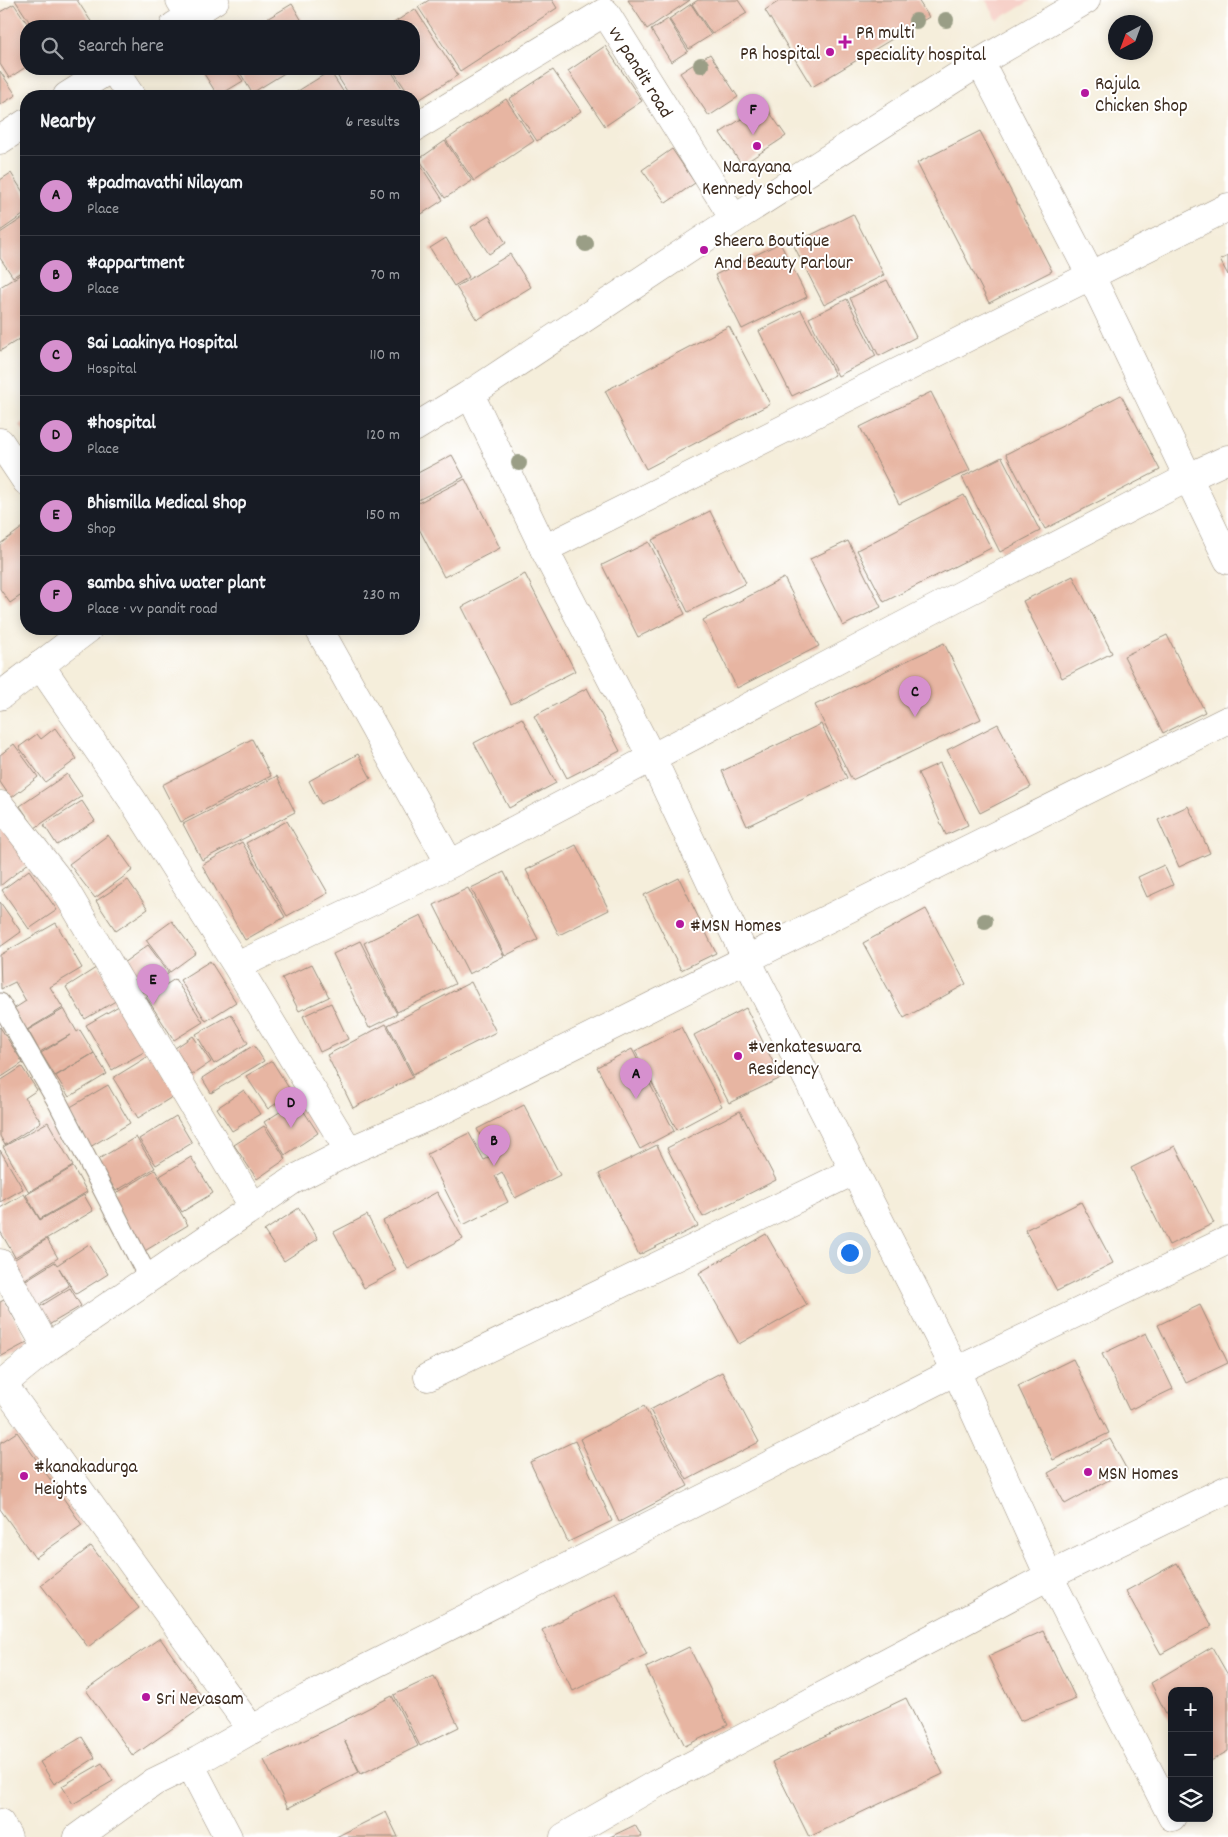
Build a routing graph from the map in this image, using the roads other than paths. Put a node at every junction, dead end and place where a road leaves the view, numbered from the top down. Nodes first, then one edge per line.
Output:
1 (215, 0) edge
2 (1086, 0) edge
3 (601, 6) edge
4 (181, 14) edge
5 (980, 62) junction
6 (101, 75) edge
7 (115, 75) edge
8 (77, 90) edge
9 (127, 90) edge
10 (420, 124) edge
11 (20, 127) edge
12 (0, 140) edge
13 (1228, 207) edge
14 (734, 219) junction
15 (1091, 276) junction
16 (470, 394) junction
17 (420, 424) edge
18 (0, 442) edge
19 (1228, 459) edge
20 (20, 472) edge
21 (1189, 477) junction
22 (544, 548) junction
23 (1228, 560) edge
24 (80, 635) edge
25 (322, 635) edge
26 (40, 665) junction
27 (0, 696) edge
28 (1228, 720) edge
29 (652, 758) junction
30 (0, 805) edge
31 (450, 864) junction
32 (746, 958) junction
33 (237, 966) junction
34 (0, 1003) edge
35 (349, 1151) junction
36 (854, 1171) junction
37 (254, 1208) junction
38 (1228, 1240) edge
39 (0, 1263) edge
40 (149, 1279) junction
41 (47, 1348) junction
42 (956, 1371) junction
43 (428, 1377) dead end
44 (2, 1385) edge
45 (1228, 1489) edge
46 (1049, 1576) junction
47 (252, 1730) junction
48 (190, 1764) junction
49 (1168, 1810) edge
50 (1174, 1822) edge
51 (0, 1823) edge
52 (8, 1837) edge
53 (78, 1837) edge
54 (228, 1837) edge
55 (564, 1837) edge
56 (1182, 1837) edge

1 - 4 street
2 - 5 street
3 - 10 street, vv pandit road
3 - 14 street, vv pandit road
5 - 14 street
5 - 15 street
6 - 8 street
7 - 9 street
11 - 12 street
13 - 15 street
14 - 16 street
15 - 21 street
15 - 22 street
16 - 17 street
16 - 22 street
18 - 20 street
19 - 21 street
21 - 23 street
21 - 29 street
22 - 29 street
24 - 26 street
25 - 31 street
26 - 27 street
26 - 33 street
28 - 32 street
29 - 31 street
29 - 32 street
30 - 37 street
31 - 33 street
32 - 35 street
32 - 36 street
33 - 35 street
34 - 40 lane
35 - 37 street
36 - 42 street
36 - 43 street
37 - 40 street
38 - 42 street
39 - 41 street
40 - 41 street
41 - 44 street
42 - 46 street
42 - 47 street
44 - 47 street
45 - 46 street
46 - 49 street
46 - 55 street
47 - 48 street
48 - 53 street
48 - 54 street
50 - 56 street
51 - 52 street

